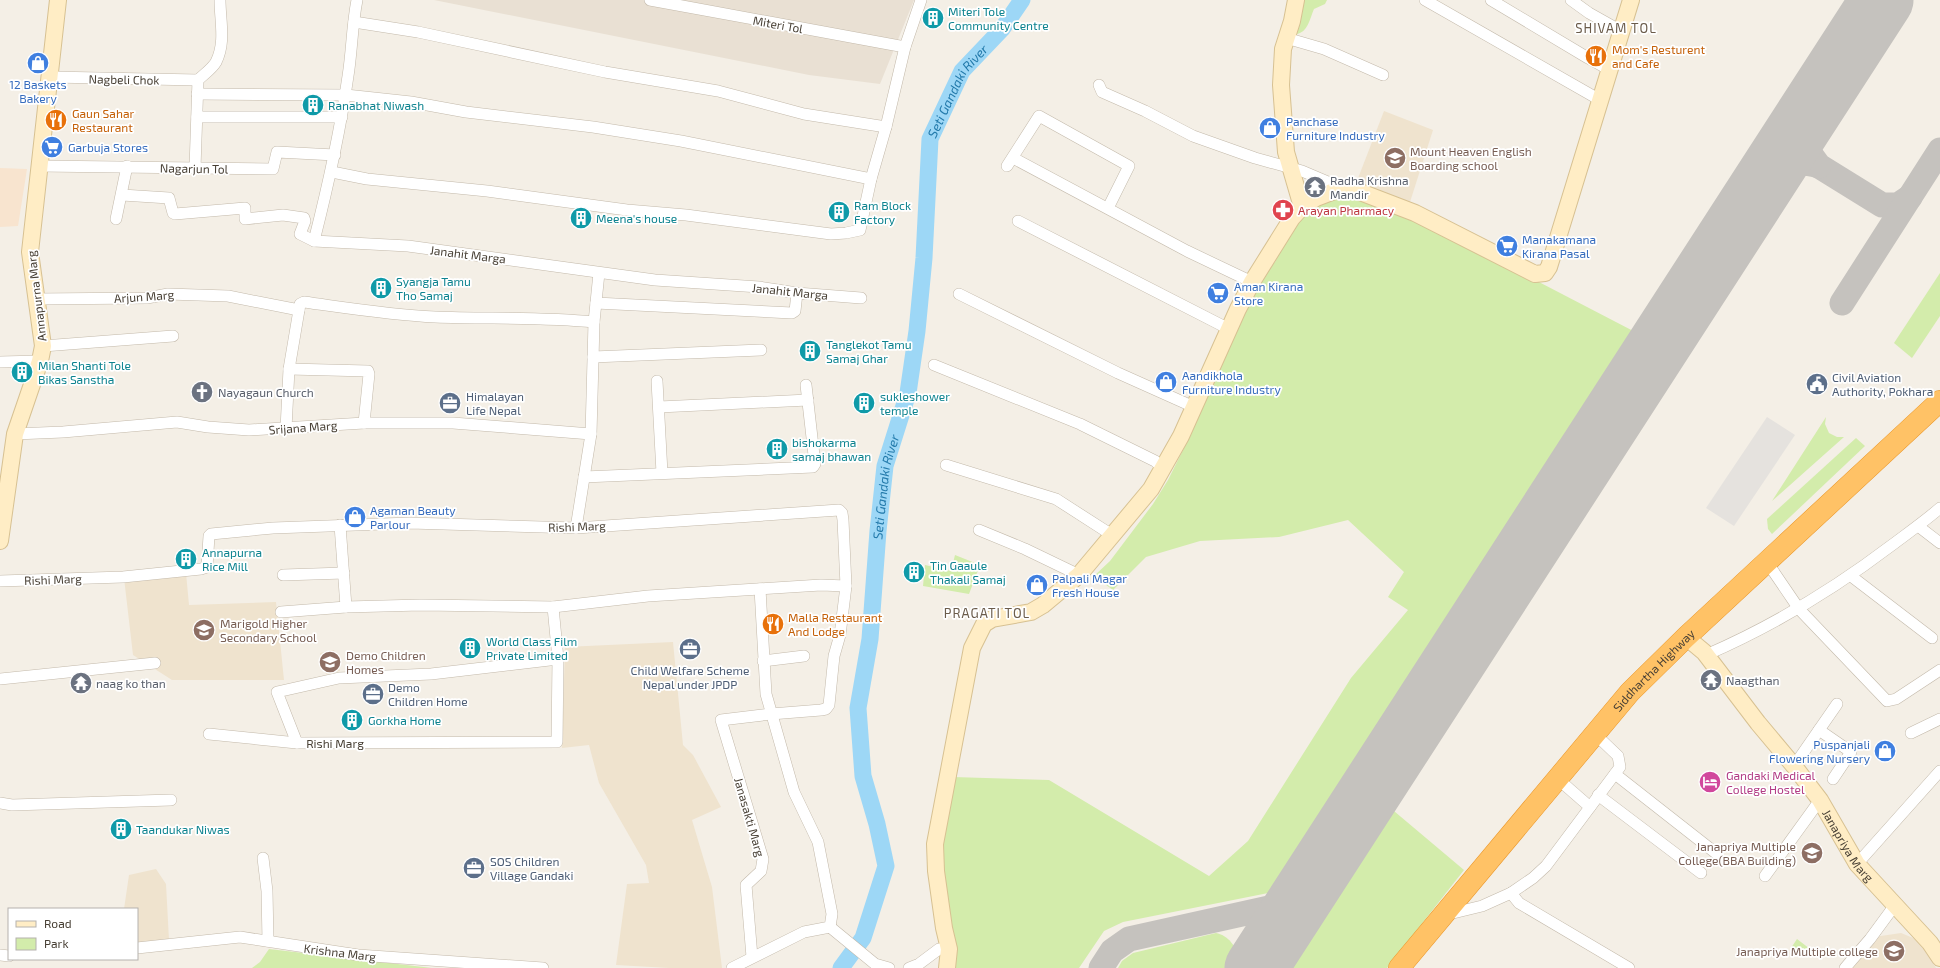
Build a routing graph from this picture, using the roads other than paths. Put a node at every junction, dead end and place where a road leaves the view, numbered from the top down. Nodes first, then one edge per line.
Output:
1 (58, 0) edge
2 (220, 0) edge
3 (357, 0) edge
4 (651, 0) edge
5 (921, 0) edge
6 (1296, 0) edge
7 (1425, 0) edge
8 (1492, 0) edge
9 (1571, 0) edge
10 (1631, 0) edge
11 (354, 22) junction
12 (1621, 31) junction
13 (1286, 38) junction
14 (905, 47) junction
15 (1608, 69) junction
16 (1383, 75) dead end
17 (51, 77) junction
18 (198, 80) junction
19 (1099, 85) dead end
20 (198, 94) junction
21 (346, 95) junction
22 (1600, 100) junction
23 (197, 117) junction
24 (342, 117) junction
25 (886, 127) junction
26 (335, 155) junction
27 (40, 166) junction
28 (128, 166) junction
29 (1290, 166) junction
30 (194, 168) junction
31 (332, 172) junction
32 (871, 179) junction
33 (1342, 188) junction
34 (122, 195) junction
35 (1302, 207) junction
36 (1108, 208) junction
37 (116, 218) dead end
38 (1018, 221) dead end
39 (314, 241) junction
40 (599, 273) junction
41 (1252, 282) junction
42 (797, 293) junction
43 (959, 294) dead end
44 (861, 298) dead end
45 (36, 299) junction
46 (596, 303) junction
47 (299, 310) junction
48 (594, 322) junction
49 (1229, 329) junction
50 (173, 336) dead end
51 (761, 350) dead end
52 (41, 353) junction
53 (593, 357) junction
54 (0, 362) edge
55 (934, 365) dead end
56 (289, 369) junction
57 (657, 381) dead end
58 (806, 385) dead end
59 (808, 400) junction
60 (1940, 401) edge
61 (659, 407) junction
62 (1194, 407) junction
63 (364, 423) junction
64 (286, 429) junction
65 (15, 434) junction
66 (591, 434) junction
67 (946, 465) dead end
68 (1163, 468) junction
69 (662, 473) junction
70 (584, 477) junction
71 (1940, 508) edge
72 (340, 524) junction
73 (1918, 526) junction
74 (576, 528) junction
75 (979, 530) dead end
76 (1112, 535) junction
77 (0, 541) edge
78 (1940, 543) edge
79 (1767, 562) junction
80 (344, 572) junction
81 (1079, 575) junction
82 (283, 576) dead end
83 (1851, 576) junction
84 (0, 581) edge
85 (846, 586) junction
86 (760, 589) junction
87 (346, 607) junction
88 (553, 607) junction
89 (1799, 609) junction
90 (281, 612) dead end
91 (1686, 637) junction
92 (1932, 638) dead end
93 (1706, 655) junction
94 (804, 656) dead end
95 (558, 659) junction
96 (763, 661) junction
97 (155, 663) dead end
98 (1940, 670) edge
99 (0, 679) edge
100 (1837, 704) dead end
101 (772, 714) junction
102 (1940, 719) edge
103 (1819, 730) junction
104 (1911, 733) dead end
105 (209, 734) dead end
106 (1595, 734) junction
107 (298, 743) junction
108 (1794, 766) junction
109 (1940, 771) edge
110 (1615, 774) junction
111 (1558, 779) junction
112 (1833, 779) dead end
113 (1598, 795) junction
114 (171, 800) dead end
115 (1820, 800) junction
116 (0, 803) edge
117 (1590, 808) junction
118 (1717, 854) dead end
119 (263, 858) dead end
120 (1857, 864) junction
121 (1701, 873) dead end
122 (1765, 876) dead end
123 (1511, 893) junction
124 (1895, 904) junction
125 (1443, 916) junction
126 (834, 929) junction
127 (268, 941) junction
128 (138, 948) edge
129 (949, 949) junction
130 (752, 957) junction
131 (1940, 958) edge
132 (543, 968) edge
133 (732, 968) edge
134 (883, 968) edge
135 (889, 968) edge
136 (909, 968) edge
137 (947, 968) edge
138 (1399, 968) edge
139 (1629, 968) edge
140 (1845, 968) edge

1 - 17 street, Annapurna Marg
2 - 18 street
3 - 11 street
4 - 14 street, Miteri Tol
5 - 14 street
6 - 13 street
7 - 22 street
8 - 15 street
9 - 12 street
10 - 12 street
11 - 21 street
11 - 25 street
12 - 15 street
13 - 16 street
13 - 29 street
14 - 25 street
15 - 22 street
17 - 18 street, Nagbeli Chok
17 - 27 street, Annapurna Marg
18 - 20 street
19 - 29 street
20 - 21 street
20 - 23 street
21 - 24 street
21 - 32 street
22 - 33 street
23 - 24 street
23 - 30 street
24 - 26 street
25 - 32 street
26 - 30 street, Nagarjun Tol
26 - 31 street
27 - 28 street, Nagarjun Tol
27 - 45 street, Annapurna Marg
28 - 30 street, Nagarjun Tol
28 - 34 street
29 - 33 street
29 - 35 street
31 - 32 street
31 - 39 street
33 - 35 street
34 - 37 street
34 - 39 street
35 - 41 street
36 - 36 street
36 - 41 street
38 - 49 street
39 - 40 street, Janahit Marga
40 - 42 street, Janahit Marga
40 - 46 street
41 - 49 street
42 - 44 street, Janahit Marga
42 - 46 street
43 - 62 street
45 - 47 street, Arjun Marg
45 - 52 street, Annapurna Marg
46 - 48 street
47 - 48 street
47 - 56 street
48 - 53 street
49 - 62 street
50 - 52 street
51 - 53 street
52 - 54 street
52 - 65 street, Annapurna Marg
53 - 66 street
55 - 68 street
56 - 63 street
56 - 64 street
57 - 61 street
58 - 59 street
59 - 61 street
59 - 69 street
60 - 79 highway, Siddhartha Highway
61 - 69 street
62 - 68 street
63 - 64 street, Srijana Marg
63 - 66 street, Srijana Marg
64 - 65 street, Srijana Marg
65 - 77 street, Annapurna Marg
66 - 70 street
67 - 76 street
68 - 76 street
69 - 70 street
70 - 74 street
71 - 73 street
72 - 74 street, Rishi Marg
72 - 80 street
72 - 84 street, Rishi Marg
73 - 78 street
73 - 83 street
74 - 85 street, Rishi Marg
75 - 81 street
76 - 81 street
79 - 89 street
79 - 91 highway, Siddhartha Highway
80 - 82 street
80 - 87 street
81 - 129 street
83 - 89 street
83 - 92 street
85 - 86 street
85 - 101 street
86 - 88 street
86 - 96 street
87 - 88 street
87 - 90 street
88 - 95 street, Rishi Marg
89 - 93 street
89 - 98 street
91 - 93 street, Janapriya Marg
91 - 106 highway, Siddhartha Highway
93 - 108 street, Janapriya Marg
94 - 96 street
95 - 107 street, Rishi Marg
95 - 107 street, Rishi Marg
96 - 101 street
97 - 99 street
100 - 103 street
101 - 126 street
101 - 130 street, Janasakti Marg
102 - 104 street
103 - 108 street
103 - 112 street
105 - 107 street
106 - 110 street
106 - 111 highway, Siddhartha Highway
108 - 115 street, Janapriya Marg
109 - 120 street
110 - 113 street
110 - 118 street
111 - 117 street
111 - 125 highway, Siddhartha Highway
113 - 117 street
113 - 121 street
114 - 116 street
115 - 120 street, Janapriya Marg
115 - 122 street
117 - 123 street
119 - 127 street
120 - 124 street, Janapriya Marg
123 - 125 street
123 - 139 street
124 - 131 street, Janapriya Marg
124 - 140 street
125 - 138 highway, Siddhartha Highway
126 - 130 street
126 - 134 street
127 - 128 street, Krishna Marg
127 - 132 street, Krishna Marg
129 - 136 street
129 - 137 street
130 - 133 street
134 - 135 street

